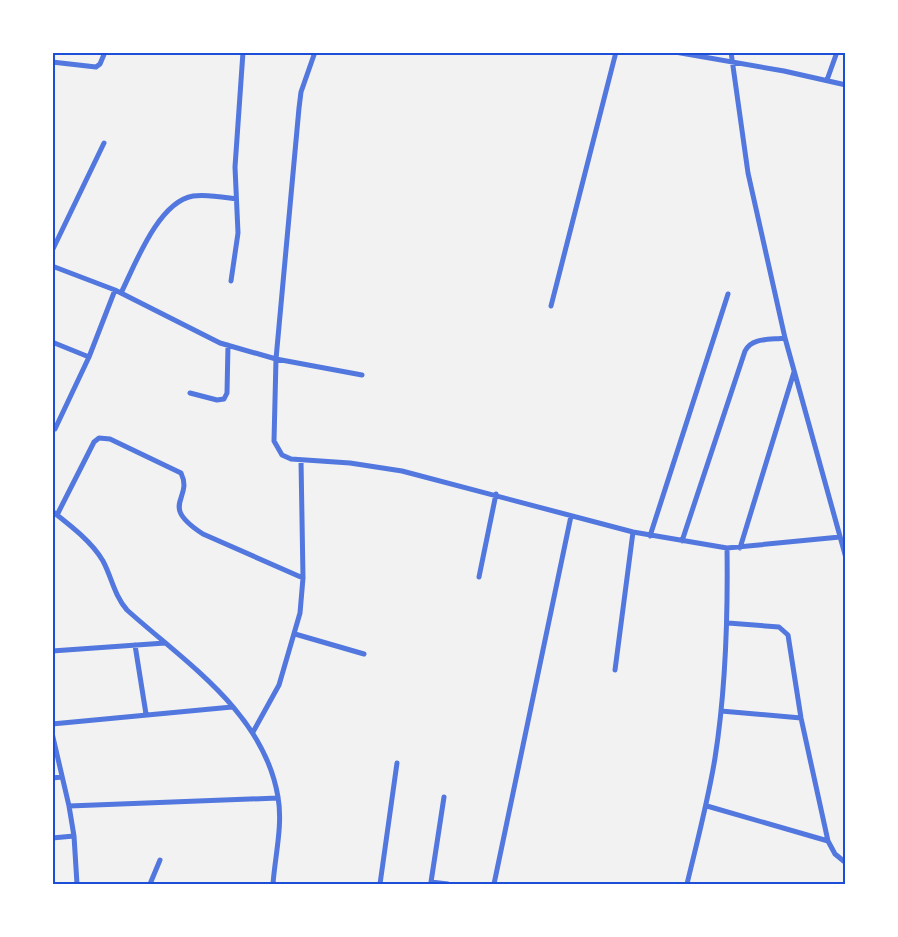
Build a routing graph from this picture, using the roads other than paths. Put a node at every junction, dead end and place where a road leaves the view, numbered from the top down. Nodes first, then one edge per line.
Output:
1 (105, 52) edge
2 (243, 52) edge
3 (315, 52) edge
4 (616, 52) edge
5 (675, 52) edge
6 (731, 52) edge
7 (837, 52) edge
8 (52, 62) edge
9 (732, 62) junction
10 (827, 80) junction
11 (846, 85) edge
12 (104, 143) dead end
13 (236, 199) junction
14 (52, 251) edge
15 (52, 266) edge
16 (231, 281) dead end
17 (115, 290) junction
18 (122, 293) junction
19 (728, 294) dead end
20 (551, 306) dead end
21 (785, 338) junction
22 (52, 342) edge
23 (228, 346) junction
24 (89, 357) junction
25 (276, 359) junction
26 (794, 372) junction
27 (362, 376) dead end
28 (190, 393) dead end
29 (55, 428) dead end
30 (301, 460) junction
31 (496, 494) junction
32 (55, 513) edge
33 (571, 516) junction
34 (633, 532) junction
35 (650, 536) junction
36 (840, 537) junction
37 (682, 541) junction
38 (727, 548) junction
39 (740, 548) junction
40 (846, 558) edge
41 (479, 577) dead end
42 (303, 578) junction
43 (728, 623) junction
44 (295, 634) junction
45 (165, 643) junction
46 (135, 646) junction
47 (52, 652) edge
48 (364, 654) dead end
49 (615, 670) dead end
50 (232, 707) junction
51 (722, 711) junction
52 (146, 714) junction
53 (801, 718) junction
54 (52, 724) edge
55 (253, 732) junction
56 (52, 734) edge
57 (397, 763) dead end
58 (62, 777) junction
59 (52, 778) edge
60 (444, 797) dead end
61 (278, 798) junction
62 (70, 806) junction
63 (706, 806) junction
64 (74, 836) junction
65 (52, 838) edge
66 (828, 841) junction
67 (160, 860) dead end
68 (846, 863) edge
69 (430, 883) edge
70 (77, 884) edge
71 (150, 884) edge
72 (274, 884) edge
73 (380, 884) edge
74 (448, 884) edge
75 (494, 884) edge
76 (687, 884) edge

1 - 8 street
2 - 13 street
3 - 25 street
4 - 20 street
5 - 9 street
6 - 9 street
7 - 10 street
9 - 10 street
9 - 21 street
10 - 11 street
12 - 14 street
13 - 16 street
13 - 18 street
15 - 17 street
17 - 18 street
17 - 24 street
18 - 23 street
19 - 35 street
21 - 26 street
21 - 37 street
22 - 24 street
23 - 25 street
23 - 28 street
24 - 29 street
25 - 27 street
25 - 30 street
26 - 36 street
26 - 39 street
30 - 31 street
30 - 42 street
31 - 33 street
31 - 41 street
32 - 42 street
32 - 45 street
33 - 34 street
33 - 75 street
34 - 35 street
34 - 49 street
35 - 37 street
36 - 39 street
36 - 40 street
37 - 38 street
38 - 39 street
38 - 43 street
42 - 44 street
43 - 51 street
43 - 53 street
44 - 48 street
44 - 55 street
45 - 46 street
45 - 50 street
46 - 47 street
46 - 52 street
50 - 52 street
50 - 55 street
51 - 53 street
51 - 63 street
52 - 54 street
53 - 66 street
55 - 61 street
56 - 58 street
57 - 73 street
58 - 59 street
58 - 62 street
60 - 69 street
61 - 62 street
61 - 72 street
62 - 64 street
63 - 66 street
63 - 76 street
64 - 65 street
64 - 70 street
66 - 68 street
67 - 71 street
69 - 74 street

